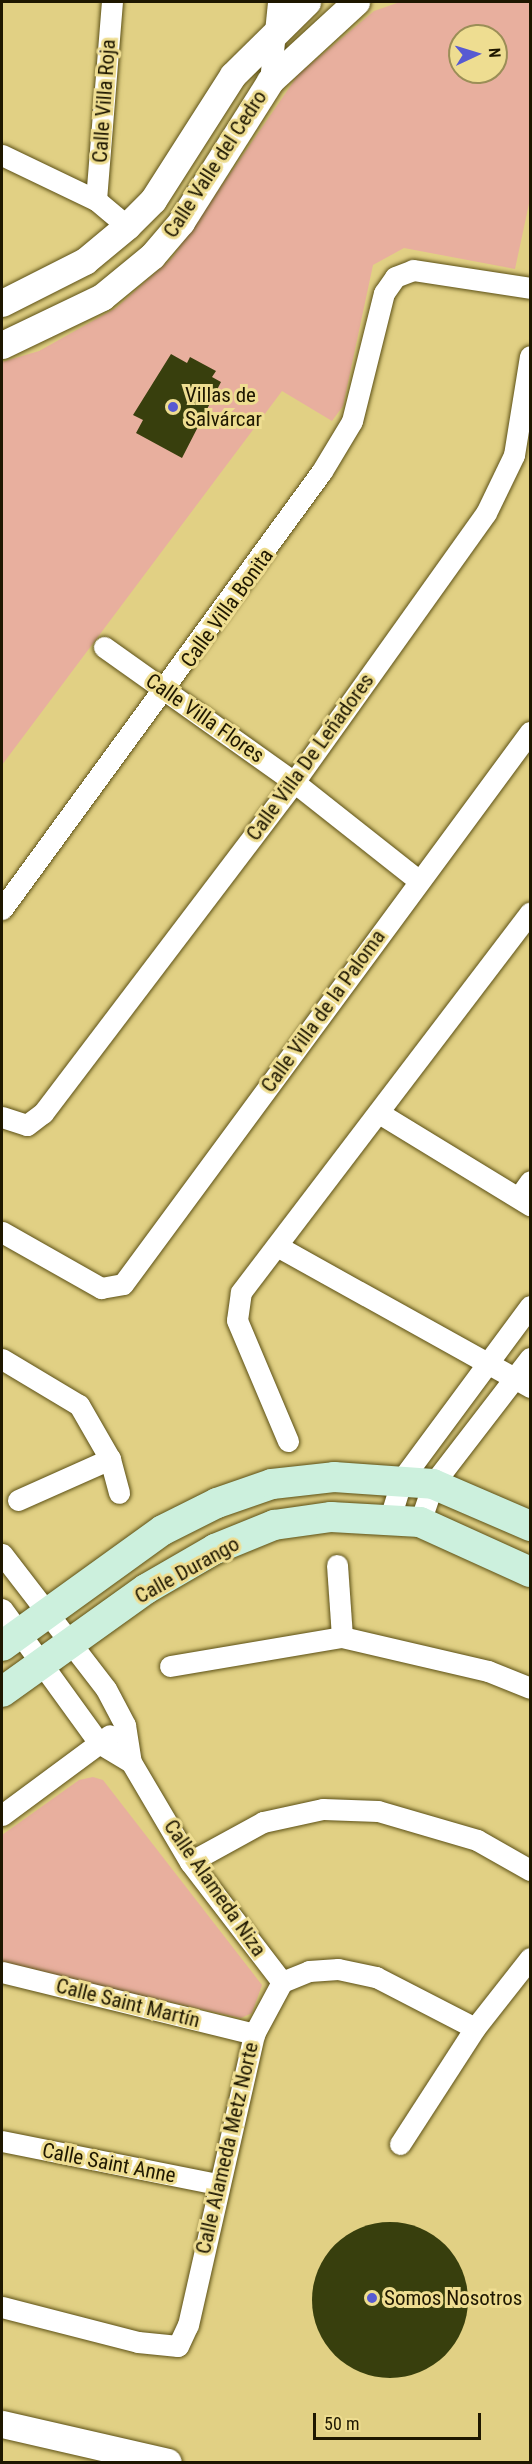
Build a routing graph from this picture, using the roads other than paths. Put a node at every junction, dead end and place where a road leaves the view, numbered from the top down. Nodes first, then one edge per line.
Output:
1 (112, 2) edge
2 (278, 2) edge
3 (307, 2) edge
4 (356, 2) edge
5 (272, 33) junction
6 (270, 81) junction
7 (2, 155) edge
8 (96, 200) junction
9 (127, 226) junction
10 (531, 288) edge
11 (2, 303) edge
12 (2, 345) edge
13 (531, 356) edge
14 (104, 647) dead end
15 (166, 690) junction
16 (531, 732) edge
17 (294, 782) junction
18 (418, 880) junction
19 (2, 909) edge
20 (531, 912) edge
21 (379, 1113) junction
22 (2, 1117) edge
23 (527, 1194) edge
24 (2, 1232) edge
25 (277, 1246) junction
26 (531, 1306) edge
27 (531, 1358) edge
28 (2, 1359) edge
29 (487, 1364) junction
30 (523, 1383) edge
31 (288, 1441) dead end
32 (110, 1459) junction
33 (402, 1479) junction
34 (433, 1484) junction
35 (119, 1493) dead end
36 (18, 1500) dead end
37 (390, 1518) junction
38 (420, 1522) junction
39 (531, 1526) edge
40 (2, 1554) edge
41 (337, 1565) dead end
42 (531, 1572) edge
43 (2, 1609) edge
44 (47, 1612) junction
45 (342, 1637) junction
46 (10, 1640) edge
47 (72, 1644) junction
48 (40, 1664) junction
49 (170, 1666) dead end
50 (531, 1688) edge
51 (2, 1692) edge
52 (125, 1725) junction
53 (99, 1743) junction
54 (131, 1762) junction
55 (2, 1815) edge
56 (190, 1862) junction
57 (531, 1870) edge
58 (531, 1958) edge
59 (2, 1972) edge
60 (282, 1982) junction
61 (476, 2028) junction
62 (254, 2034) junction
63 (2, 2141) edge
64 (400, 2144) dead end
65 (217, 2184) junction
66 (2, 2307) edge
67 (2, 2424) edge
68 (155, 2461) edge

1 - 8 street, Calle Villa Roja
2 - 5 street
3 - 5 street, Calle Valle del Cedro
4 - 6 street, Calle Valle del Cedro
5 - 6 street
5 - 9 street, Calle Valle del Cedro
6 - 12 street, Calle Valle del Cedro
7 - 8 street
8 - 9 street
9 - 11 street, Calle Valle del Cedro
10 - 15 street, Calle Villa Bonita
13 - 17 street, Calle Villa De Leñadores
14 - 15 street, Calle Villa Flores
15 - 17 street, Calle Villa Flores
15 - 19 street, Calle Villa Bonita
16 - 18 street, Calle Villa de la Paloma
17 - 18 street, Calle Villa Flores
17 - 22 street, Calle Villa De Leñadores
18 - 24 street, Calle Villa de la Paloma
20 - 21 street
21 - 23 street
21 - 25 street
25 - 29 street
25 - 31 street
26 - 29 street
27 - 30 street
28 - 32 street
29 - 30 street
29 - 33 street
30 - 34 street
32 - 35 street
32 - 36 street
33 - 34 main road, Calle Durango
33 - 37 street
33 - 44 main road, Calle Durango
34 - 38 street
34 - 39 main road, Calle Durango
37 - 38 main road, Calle Durango
37 - 47 main road, Calle Durango
38 - 42 main road, Calle Durango
40 - 44 street, Calle Alameda Niza
41 - 45 street
43 - 46 street, Calle Alameda Niza
44 - 46 main road, Calle Durango
44 - 47 street, Calle Alameda Niza
45 - 49 street
45 - 50 street
46 - 48 street, Calle Alameda Niza
47 - 48 main road, Calle Durango
47 - 52 street, Calle Alameda Niza
48 - 51 main road, Calle Durango
48 - 53 street, Calle Alameda Niza
52 - 53 street
52 - 54 street, Calle Alameda Niza
53 - 54 street, Calle Alameda Niza
53 - 55 street
54 - 56 street, Calle Alameda Niza
56 - 57 street
56 - 60 street, Calle Alameda Niza
58 - 61 street
59 - 62 street, Calle Saint Martín
60 - 61 street
60 - 62 street, Calle Alameda Metz Norte
61 - 64 street
62 - 65 street, Calle Alameda Metz Norte
63 - 65 street, Calle Saint Anne
65 - 66 street, Calle Alameda Metz Norte
67 - 68 street

